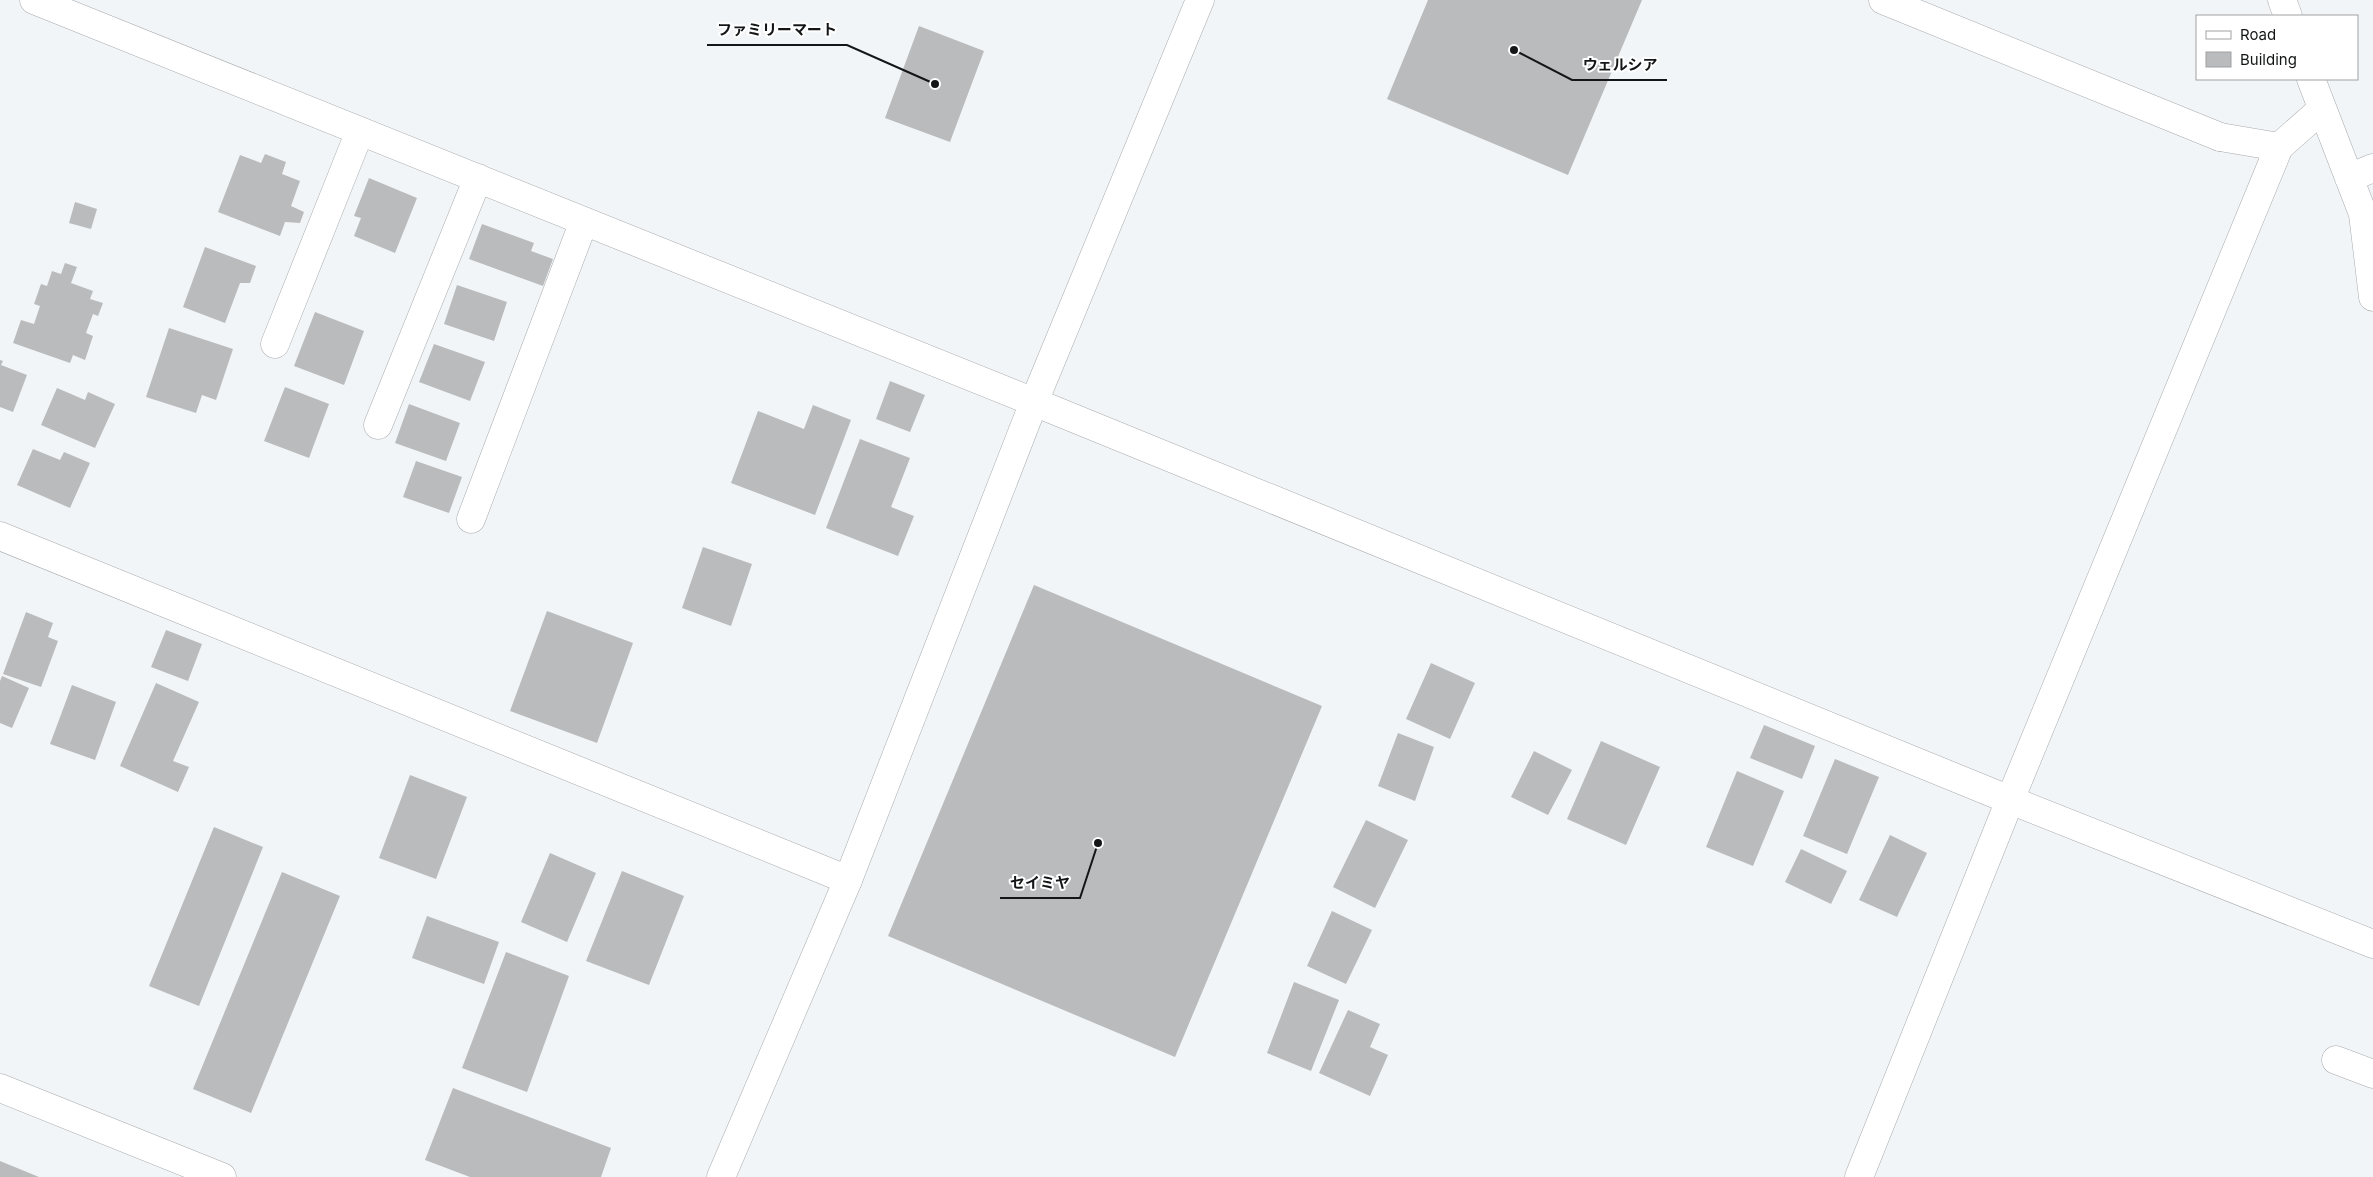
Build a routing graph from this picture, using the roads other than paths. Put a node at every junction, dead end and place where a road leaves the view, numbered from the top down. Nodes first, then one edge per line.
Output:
1 (34, 0) edge
2 (1200, 0) edge
3 (1883, 0) edge
4 (2282, 0) edge
5 (2288, 15) edge
6 (2311, 80) edge
7 (2322, 109) junction
8 (360, 131) junction
9 (2279, 147) junction
10 (2361, 173) edge
11 (478, 178) junction
12 (584, 221) junction
13 (2373, 297) edge
14 (275, 344) dead end
15 (1034, 402) junction
16 (378, 425) dead end
17 (471, 520) dead end
18 (0, 536) edge
19 (2010, 800) junction
20 (848, 880) junction
21 (2373, 944) edge
22 (2336, 1060) dead end
23 (2373, 1074) edge
24 (0, 1088) edge
25 (222, 1177) edge
26 (721, 1177) edge
27 (1859, 1177) edge

1 - 8 street
2 - 15 street
3 - 9 street
4 - 5 street
6 - 7 street
7 - 9 street
7 - 10 street
8 - 11 street
8 - 14 street
9 - 19 street
10 - 13 street
11 - 12 street
11 - 16 street
12 - 15 street
12 - 17 street
15 - 19 street
15 - 20 street
18 - 20 street
19 - 21 street
19 - 27 street
20 - 26 street
22 - 23 street
24 - 25 street

